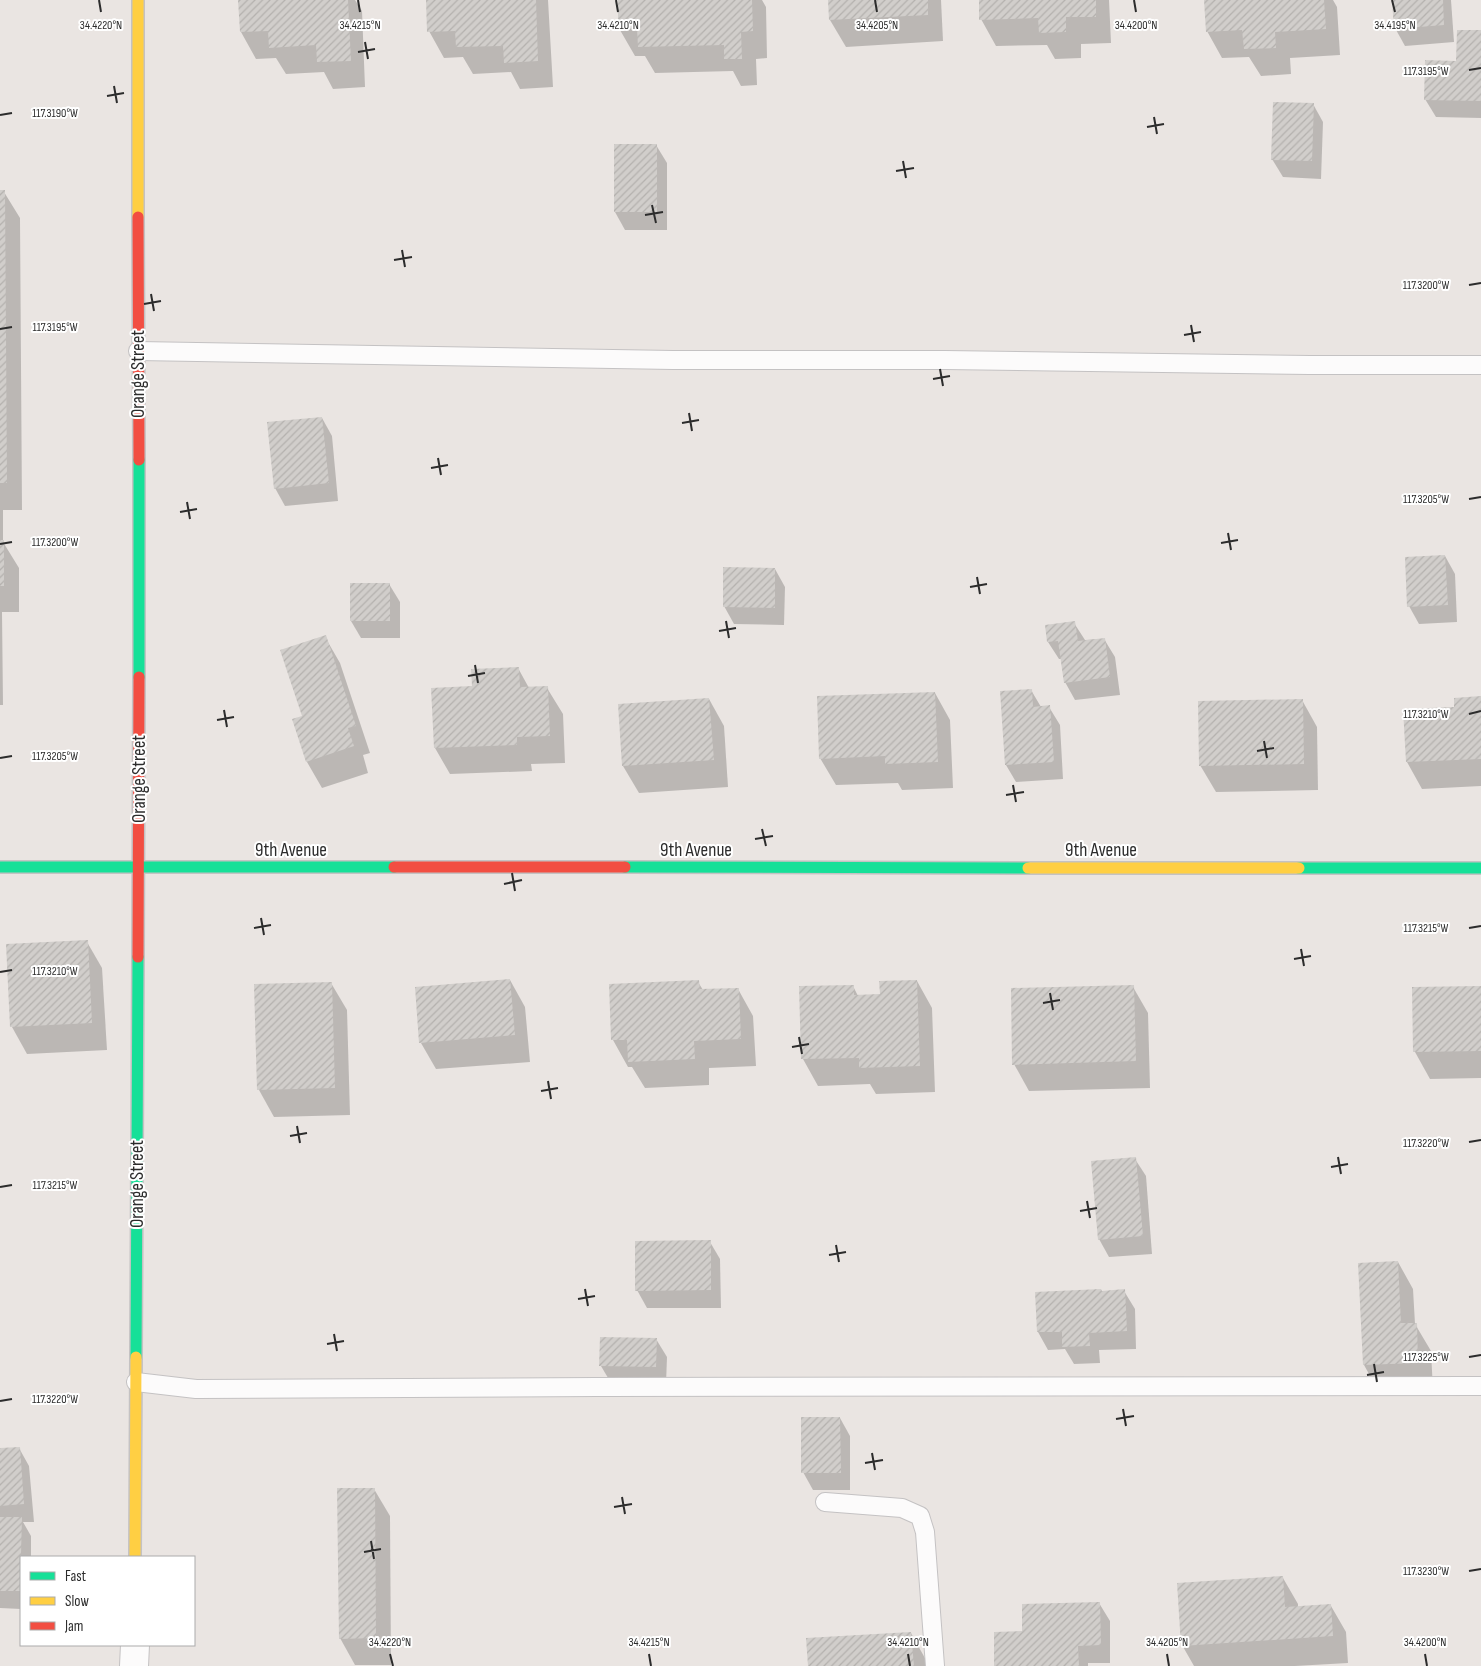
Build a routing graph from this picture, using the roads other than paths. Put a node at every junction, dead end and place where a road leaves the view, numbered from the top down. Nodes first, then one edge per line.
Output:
1 (138, 0) edge
2 (138, 351) junction
3 (1481, 365) edge
4 (0, 867) edge
5 (139, 867) junction
6 (1481, 868) edge
7 (136, 1382) junction
8 (1481, 1386) edge
9 (825, 1502) dead end
10 (135, 1556) edge
11 (134, 1646) edge
12 (134, 1666) edge
13 (935, 1666) edge

1 - 2 street, Orange Street
2 - 3 lane
2 - 5 street, Orange Street
4 - 5 street, 9th Avenue
5 - 6 street, 9th Avenue
5 - 7 street, Orange Street
7 - 8 lane
7 - 10 street, Orange Street
9 - 13 lane
11 - 12 street

